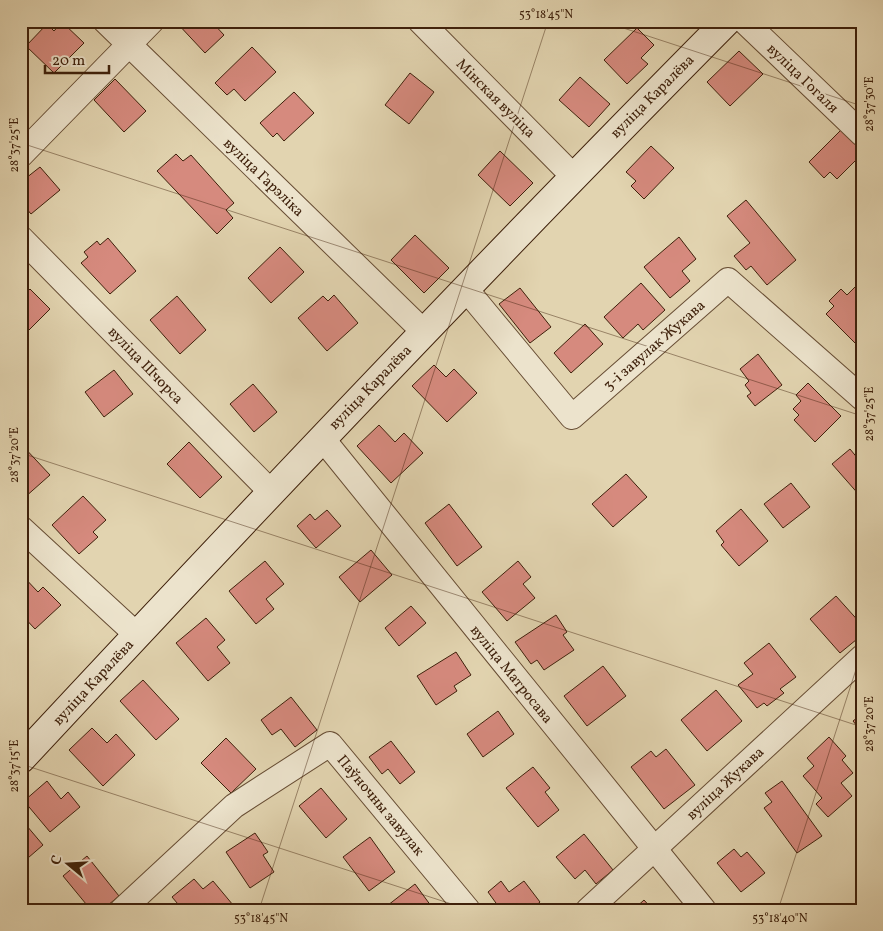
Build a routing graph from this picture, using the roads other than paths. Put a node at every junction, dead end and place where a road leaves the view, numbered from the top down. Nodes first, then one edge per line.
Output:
1 (105, 21) edge
2 (152, 21) edge
3 (420, 21) edge
4 (727, 21) edge
5 (744, 21) edge
6 (130, 46) junction
7 (862, 134) edge
8 (21, 155) edge
9 (573, 176) junction
10 (21, 238) edge
11 (465, 288) junction
12 (423, 332) junction
13 (862, 398) edge
14 (322, 438) junction
15 (271, 492) junction
16 (21, 528) edge
17 (137, 635) junction
18 (862, 657) edge
19 (21, 759) edge
20 (654, 849) junction
21 (122, 910) edge
22 (468, 910) edge
23 (588, 910) edge
24 (704, 910) edge

1 - 6 street, вуліца Гарэліка
2 - 6 street
3 - 9 street, Мінская вуліца
4 - 9 street, вуліца Каралёва
5 - 7 street, вуліца Гогаля
6 - 8 street
6 - 12 street, вуліца Гарэліка
9 - 11 street, вуліца Каралёва
10 - 15 street, вуліца Шчорса
11 - 12 street, вуліца Каралёва
11 - 13 street, 3-і завулак Жукава
12 - 14 street, вуліца Каралёва
14 - 15 street, вуліца Каралёва
14 - 20 street, вуліца Матросава
15 - 17 street, вуліца Каралёва
16 - 17 street
17 - 19 street, вуліца Каралёва
18 - 20 street, вуліца Жукава
20 - 23 street, вуліца Жукава
20 - 24 street, вуліца Матросава
21 - 22 street, Паўночны завулак

